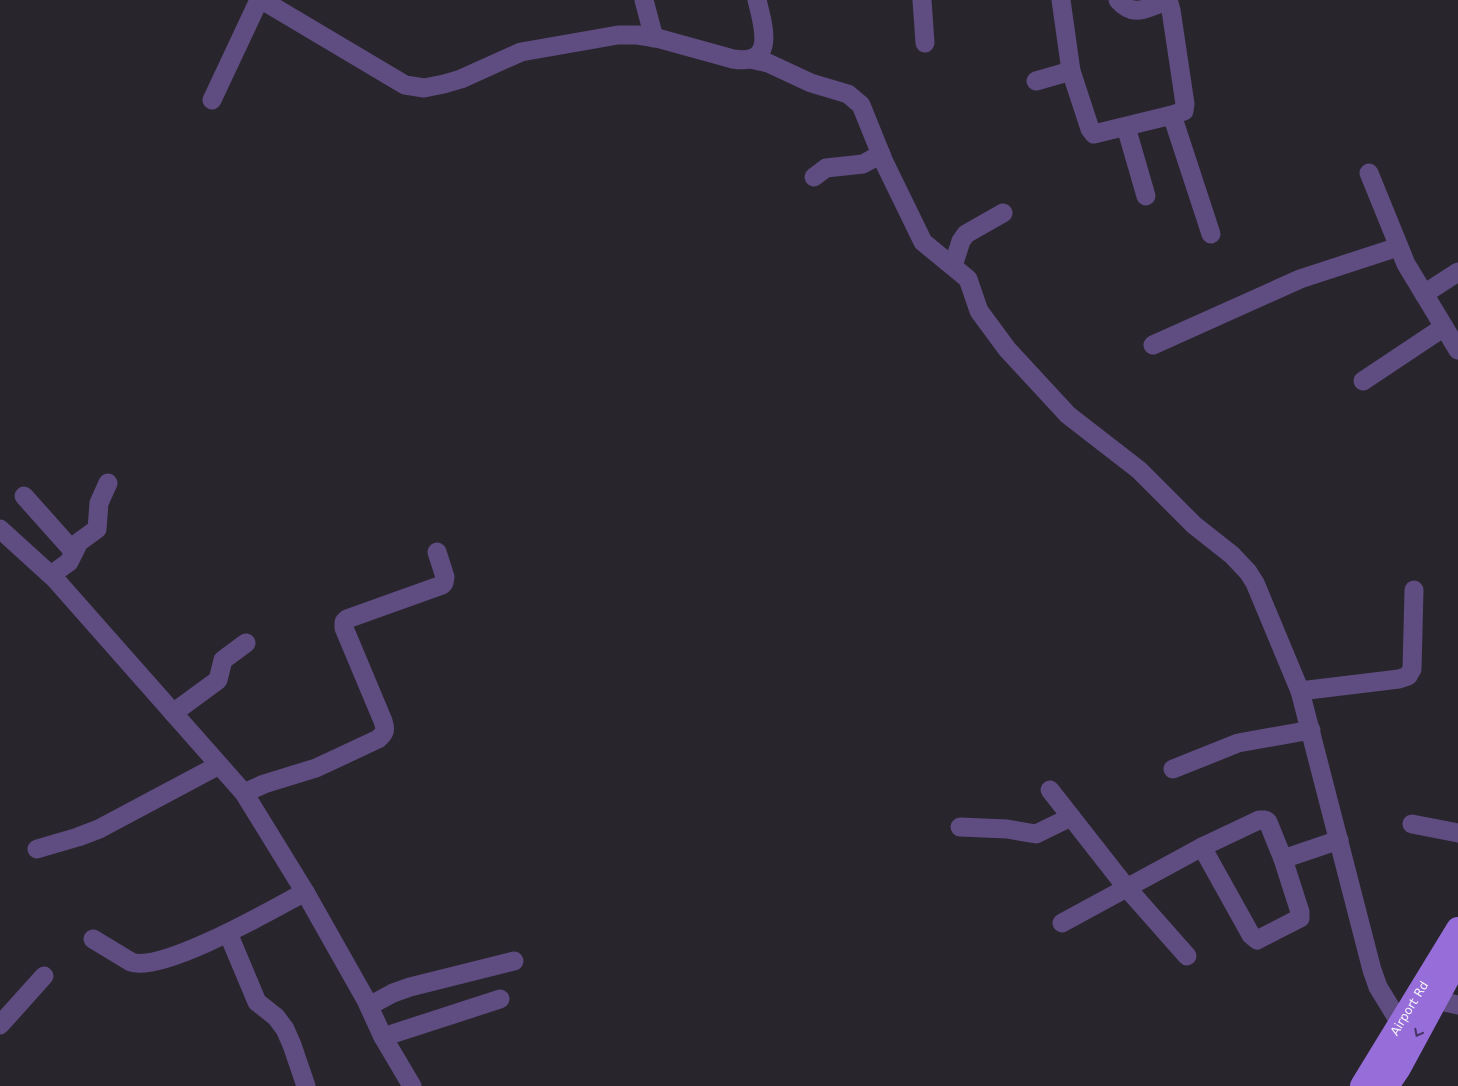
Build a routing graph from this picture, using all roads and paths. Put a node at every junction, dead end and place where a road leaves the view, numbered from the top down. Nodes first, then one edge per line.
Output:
1 (260, 0) edge
2 (644, 0) edge
3 (757, 0) edge
4 (922, 0) edge
5 (1061, 0) edge
6 (1068, 0) edge
7 (1118, 0) edge
8 (654, 38) junction
9 (925, 43) dead end
10 (750, 59) junction
11 (1071, 71) junction
12 (1036, 81) dead end
13 (212, 100) dead end
14 (1172, 115) junction
15 (1126, 127) junction
16 (881, 154) junction
17 (1369, 173) dead end
18 (814, 177) dead end
19 (1146, 196) dead end
20 (1004, 213) dead end
21 (1212, 234) dead end
22 (1398, 247) junction
23 (953, 266) junction
24 (1458, 272) edge
25 (1424, 294) junction
26 (1444, 327) junction
27 (1153, 345) dead end
28 (1458, 350) edge
29 (1363, 381) dead end
30 (108, 483) dead end
31 (24, 496) dead end
32 (0, 529) edge
33 (74, 552) junction
34 (437, 552) dead end
35 (51, 575) junction
36 (1414, 590) dead end
37 (246, 643) dead end
38 (1300, 691) junction
39 (173, 713) junction
40 (1311, 730) junction
41 (219, 765) junction
42 (1173, 769) dead end
43 (1050, 790) dead end
44 (244, 793) junction
45 (1071, 817) junction
46 (1412, 824) dead end
47 (960, 827) dead end
48 (1458, 832) edge
49 (1339, 840) junction
50 (1202, 847) junction
51 (37, 849) dead end
52 (1283, 859) junction
53 (1126, 887) junction
54 (305, 892) junction
55 (1062, 923) dead end
56 (1458, 930) edge
57 (228, 933) junction
58 (93, 939) dead end
59 (1187, 956) dead end
60 (1458, 959) edge
61 (514, 962) dead end
62 (44, 976) dead end
63 (500, 999) dead end
64 (1447, 1002) edge
65 (369, 1006) junction
66 (1400, 1023) junction
67 (0, 1026) edge
68 (383, 1037) junction
69 (306, 1086) edge
70 (412, 1086) edge
71 (1362, 1086) edge
72 (1387, 1086) edge

1 - 8 street
1 - 13 street
2 - 8 street
3 - 10 street
4 - 9 street
5 - 6 street
5 - 11 street
7 - 14 street
8 - 10 street
10 - 16 street
11 - 12 street
11 - 15 street
14 - 15 street
14 - 21 street
15 - 19 street
16 - 18 street
16 - 23 street
17 - 22 street
20 - 23 street
22 - 25 street
22 - 27 street
23 - 38 street
24 - 25 street
25 - 26 street
26 - 28 street
26 - 29 street
30 - 33 street
31 - 33 street
32 - 35 street
33 - 35 street
34 - 44 street
35 - 39 street
36 - 38 street
37 - 39 street
38 - 40 street
39 - 41 street
40 - 42 street
40 - 49 street
41 - 44 street
41 - 51 street
43 - 45 street
44 - 54 street
45 - 47 street
45 - 53 street
46 - 48 street
49 - 52 street
49 - 66 street
50 - 52 street
50 - 52 street
50 - 53 street
53 - 55 street
53 - 59 street
54 - 57 street
54 - 65 street
56 - 66 main road, Airport Rd
57 - 58 street
57 - 69 street
60 - 64 main road
61 - 65 street
62 - 67 street
63 - 68 street
64 -> 72 main road
65 - 68 street
66 - 71 main road, Airport Rd
68 - 70 street

